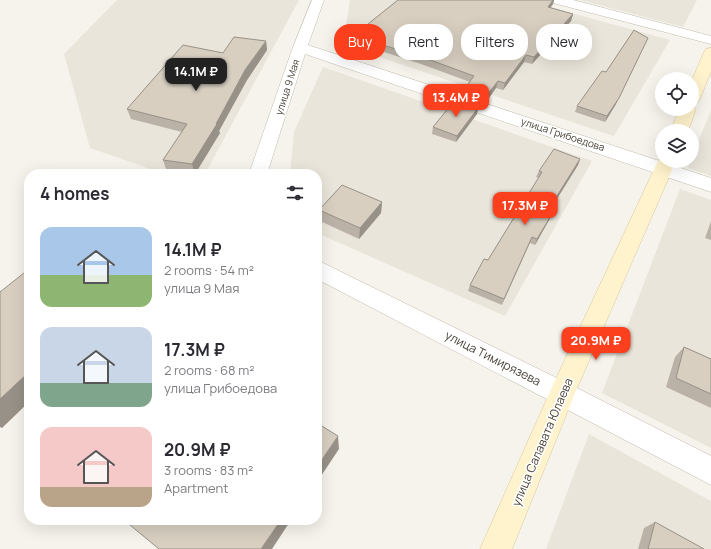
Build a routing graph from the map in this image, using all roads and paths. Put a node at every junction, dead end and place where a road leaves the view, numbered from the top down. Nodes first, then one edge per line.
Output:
1 (318, 0) edge
2 (558, 0) edge
3 (711, 40) edge
4 (300, 47) junction
5 (711, 52) edge
6 (699, 82) edge
7 (655, 162) edge
8 (664, 168) edge
9 (672, 168) edge
10 (260, 169) edge
11 (711, 185) edge
12 (322, 272) edge
13 (562, 393) junction
14 (711, 471) edge
15 (496, 549) edge

1 - 4 street, улица 9 Мая
2 - 3 street
4 - 7 street, улица Грибоедова
4 - 10 street, улица 9 Мая
5 - 6 street
8 - 13 street, улица Салавата Юлаева
9 - 11 street, улица Грибоедова
12 - 13 street, улица Тимирязева
13 - 14 street, улица Тимирязева
13 - 15 street, улица Салавата Юлаева

